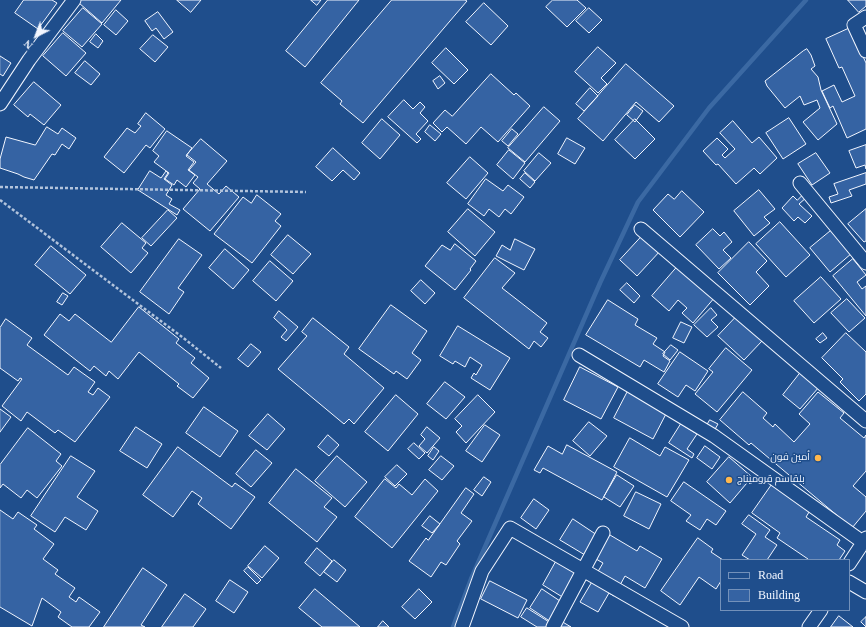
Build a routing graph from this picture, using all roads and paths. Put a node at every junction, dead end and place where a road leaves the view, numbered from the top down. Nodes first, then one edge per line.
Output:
1 (74, 0) edge
2 (866, 17) edge
3 (866, 51) edge
4 (0, 104) edge
5 (800, 184) dead end
6 (0, 187) edge
7 (306, 192) dead end
8 (0, 200) edge
9 (641, 229) dead end
10 (866, 263) edge
11 (579, 355) dead end
12 (221, 368) dead end
13 (866, 421) edge
14 (603, 533) dead end
15 (865, 540) edge
16 (850, 562) edge
17 (584, 570) junction
18 (850, 583) edge
19 (866, 592) edge
20 (820, 611) edge
21 (462, 627) edge
22 (553, 627) edge
23 (682, 627) edge
24 (809, 627) edge

1 - 4 street
2 - 3 street
5 - 10 street
6 - 7 path
8 - 12 path
9 - 13 street
11 - 15 street
14 - 17 street
15 - 16 street
17 - 21 street
17 - 22 street
17 - 23 street
18 - 19 street
20 - 24 street

